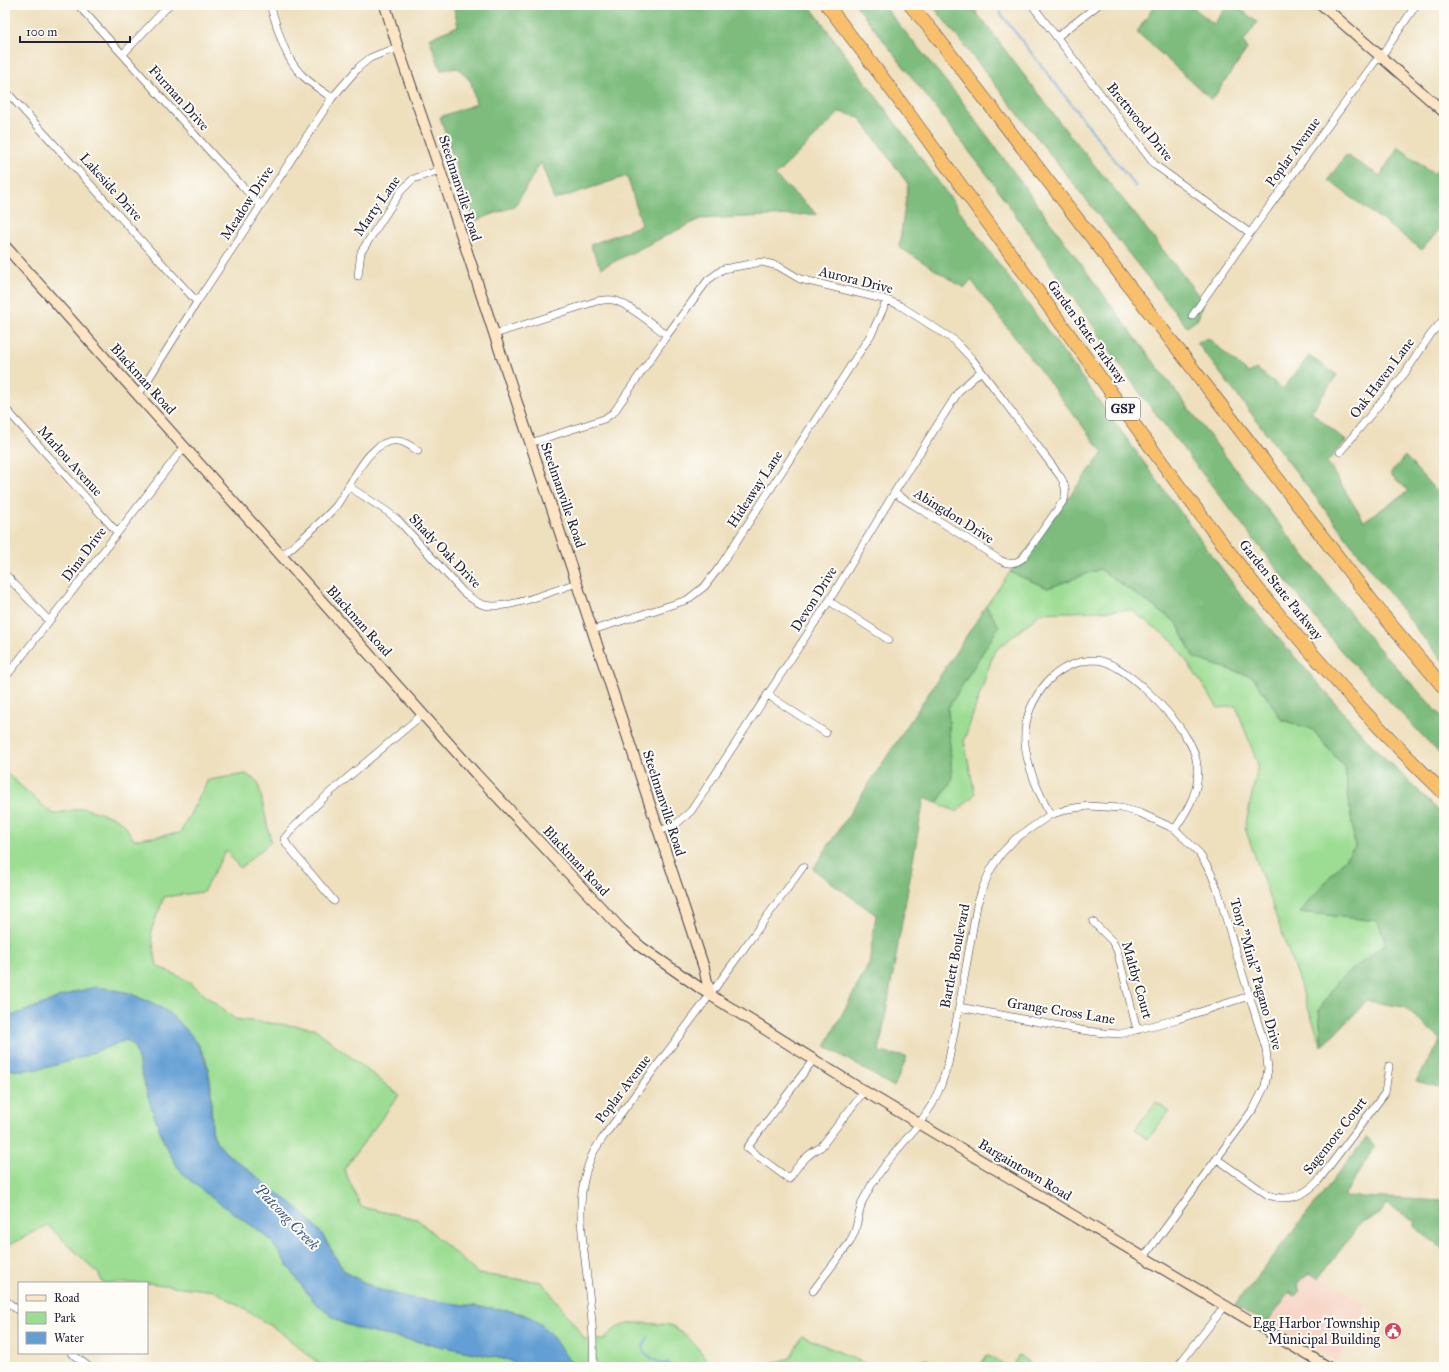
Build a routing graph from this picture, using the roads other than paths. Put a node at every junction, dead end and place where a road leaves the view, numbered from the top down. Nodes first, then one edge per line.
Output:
1 (78, 5) edge
2 (169, 5) edge
3 (270, 5) edge
4 (385, 5) edge
5 (827, 5) edge
6 (910, 5) edge
7 (1032, 5) edge
8 (1098, 5) edge
9 (1322, 5) edge
10 (1416, 5) edge
11 (1057, 37) junction
12 (398, 48) junction
13 (123, 54) junction
14 (1380, 56) junction
15 (5, 90) edge
16 (332, 98) junction
17 (1444, 112) edge
18 (440, 170) junction
19 (261, 206) junction
20 (1250, 233) junction
21 (5, 246) edge
22 (358, 276) dead end
23 (887, 300) junction
24 (197, 302) junction
25 (1192, 316) dead end
26 (1444, 319) edge
27 (495, 334) junction
28 (667, 335) junction
29 (981, 371) junction
30 (138, 394) junction
31 (5, 408) edge
32 (530, 443) junction
33 (184, 446) junction
34 (418, 451) dead end
35 (1340, 452) dead end
36 (348, 486) junction
37 (894, 493) junction
38 (117, 532) junction
39 (282, 556) junction
40 (1000, 560) joint
41 (5, 574) edge
42 (577, 582) junction
43 (829, 602) junction
44 (48, 621) junction
45 (593, 630) junction
46 (889, 640) dead end
47 (5, 678) edge
48 (1444, 688) edge
49 (768, 695) junction
50 (423, 714) junction
51 (826, 733) dead end
52 (1444, 794) edge
53 (1050, 816) junction
54 (1175, 829) junction
55 (659, 831) junction
56 (803, 867) dead end
57 (334, 901) dead end
58 (1093, 922) dead end
59 (710, 995) junction
60 (1249, 996) junction
61 (960, 1007) junction
62 (1137, 1030) junction
63 (814, 1059) junction
64 (1389, 1066) dead end
65 (864, 1091) junction
66 (919, 1124) junction
67 (1217, 1159) junction
68 (1144, 1257) junction
69 (813, 1291) dead end
70 (5, 1300) edge
71 (1225, 1306) junction
72 (18, 1310) edge
73 (72, 1354) edge
74 (89, 1367) edge
75 (190, 1367) edge
76 (196, 1367) edge
77 (593, 1367) edge
78 (1177, 1367) edge
79 (1328, 1367) edge

1 - 13 street, Furman Drive
2 - 13 street
3 - 16 street
4 - 12 main road, Steelmanville Road
5 - 52 highway, Garden State Parkway / GSP
6 - 48 highway
7 - 11 street, Brettwood Drive
8 - 11 street
9 - 14 main road
10 - 14 street, Poplar Avenue
11 - 20 street, Brettwood Drive
12 - 16 street, Meadow Drive
12 - 18 main road, Steelmanville Road
13 - 19 street, Furman Drive
14 - 17 main road
14 - 20 street, Poplar Avenue
15 - 24 street, Lakeside Drive
16 - 19 street, Meadow Drive
18 - 22 street, Marty Lane
18 - 27 main road, Steelmanville Road
19 - 24 street, Meadow Drive
20 - 25 street, Poplar Avenue
21 - 30 main road, Blackman Road
23 - 28 street, Aurora Drive
23 - 29 street, Aurora Drive
23 - 45 street, Hideaway Lane
24 - 30 street, Meadow Drive
26 - 35 street, Oak Haven Lane
27 - 28 street
27 - 32 main road, Steelmanville Road
28 - 32 street, Aurora Drive
29 - 37 street, Devon Drive
29 - 40 street, Aurora Drive
30 - 33 main road, Blackman Road
31 - 38 street, Marlou Avenue
32 - 42 main road, Steelmanville Road
33 - 38 street, Dina Drive
33 - 39 main road, Blackman Road
34 - 36 street
36 - 39 street
36 - 42 street, Shady Oak Drive
37 - 40 street, Abingdon Drive
37 - 43 street, Devon Drive
38 - 44 street, Dina Drive
39 - 50 main road, Blackman Road
41 - 44 street
42 - 45 main road, Steelmanville Road
43 - 46 street
43 - 49 street, Devon Drive
44 - 47 street, Dina Drive
45 - 55 main road, Steelmanville Road
49 - 51 street
49 - 55 street, Devon Drive
50 - 57 street
50 - 59 main road, Blackman Road
53 - 54 street, Tony "Mink" Pagano Drive
53 - 54 street
53 - 61 street, Bartlett Boulevard
54 - 60 street, Tony "Mink" Pagano Drive
55 - 59 main road, Steelmanville Road
56 - 59 street, Poplar Avenue
58 - 62 street, Maltby Court
59 - 63 main road, Bargaintown Road
59 - 77 street, Poplar Avenue
60 - 62 street, Grange Cross Lane
60 - 67 street, Tony "Mink" Pagano Drive
61 - 62 street, Grange Cross Lane
61 - 66 street, Bartlett Boulevard
63 - 65 main road, Bargaintown Road
63 - 65 street
64 - 67 street, Sagemore Court
65 - 66 main road, Bargaintown Road
66 - 68 main road, Bargaintown Road
66 - 69 street, Bartlett Boulevard
67 - 68 street, Tony "Mink" Pagano Drive
68 - 71 main road, Bargaintown Road
70 - 72 street
71 - 78 street
71 - 79 main road, Bargaintown Road
73 - 74 street
75 - 76 street

